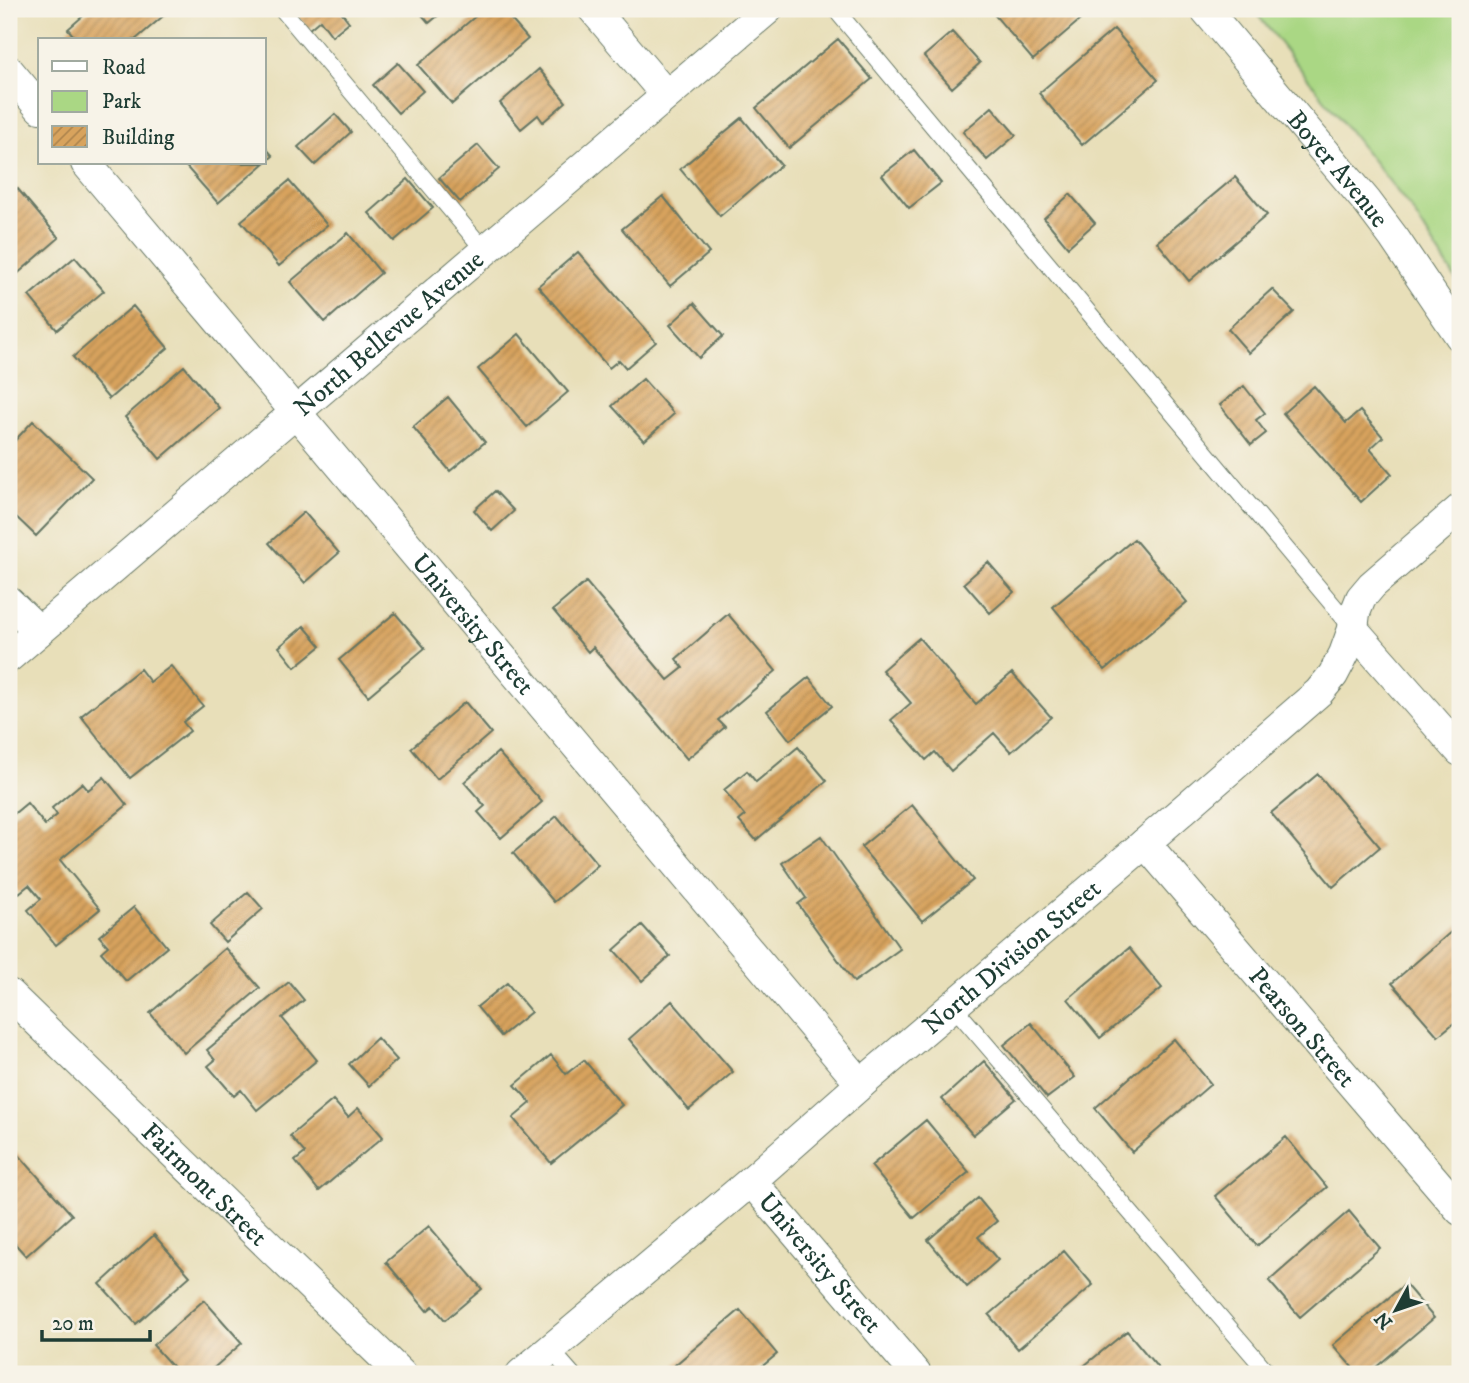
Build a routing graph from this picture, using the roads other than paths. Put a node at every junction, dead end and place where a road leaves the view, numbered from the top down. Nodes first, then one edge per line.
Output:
1 (282, 9) edge
2 (593, 9) edge
3 (768, 9) edge
4 (835, 9) edge
5 (1205, 9) edge
6 (9, 71) edge
7 (666, 95) junction
8 (38, 106) edge
9 (87, 164) edge
10 (485, 251) junction
11 (1460, 336) edge
12 (296, 412) junction
13 (1460, 509) edge
14 (9, 602) edge
15 (1353, 629) junction
16 (39, 631) junction
17 (9, 657) edge
18 (1460, 751) edge
19 (1145, 844) junction
20 (9, 994) edge
21 (953, 1006) junction
22 (861, 1084) junction
23 (751, 1181) junction
24 (1460, 1210) edge
25 (550, 1349) junction
26 (401, 1374) edge
27 (521, 1374) edge
28 (572, 1374) edge
29 (916, 1374) edge
30 (1269, 1374) edge

1 - 10 lane
2 - 7 street
3 - 7 street, North Bellevue Avenue
4 - 15 lane
5 - 11 street, Boyer Avenue
6 - 8 street
7 - 10 street, North Bellevue Avenue
9 - 12 street, University Street
10 - 12 street, North Bellevue Avenue
12 - 16 street, North Bellevue Avenue
12 - 22 street, University Street
13 - 15 street, North Division Street
14 - 16 street
15 - 18 street
15 - 19 street, North Division Street
16 - 17 street, North Bellevue Avenue
19 - 21 street, North Division Street
19 - 24 street, Pearson Street
20 - 26 street, Fairmont Street
21 - 22 street, North Division Street
21 - 30 lane
22 - 23 street, North Division Street
23 - 25 street, North Division Street
23 - 29 street, University Street
25 - 27 street, North Division Street
25 - 28 lane

